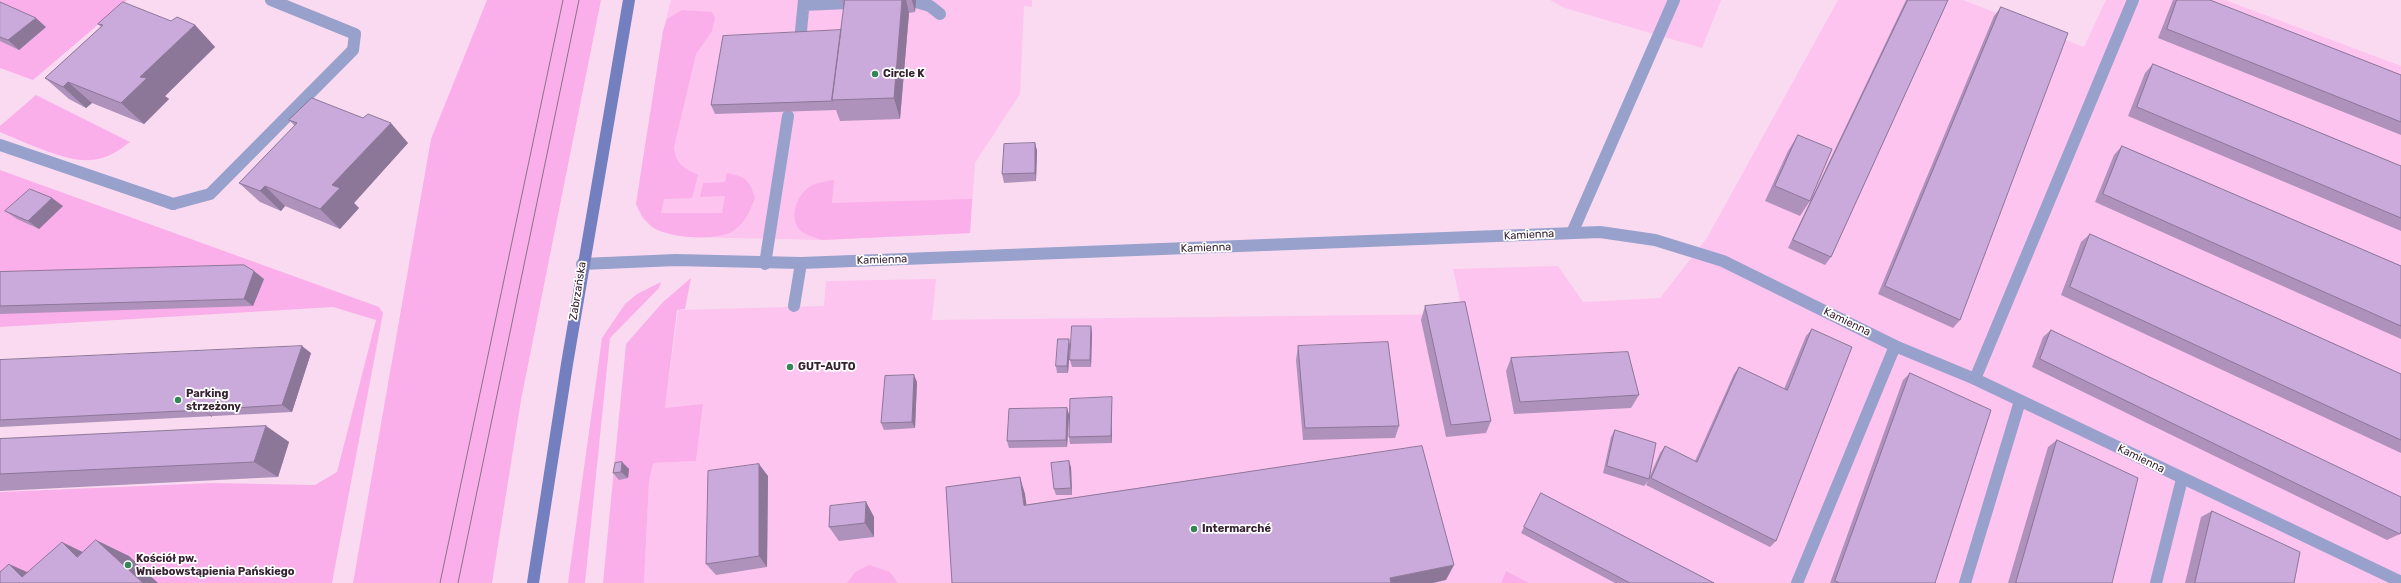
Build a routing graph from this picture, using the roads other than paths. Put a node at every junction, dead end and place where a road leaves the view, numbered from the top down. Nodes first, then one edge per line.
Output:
1 (271, 0) edge
2 (629, 0) edge
3 (1674, 0) edge
4 (2132, 0) edge
5 (804, 2) edge
6 (916, 2) dead end
7 (848, 3) edge
8 (940, 14) dead end
9 (800, 41) edge
10 (788, 116) dead end
11 (0, 146) edge
12 (1572, 233) junction
13 (801, 263) junction
14 (582, 264) junction
15 (765, 264) junction
16 (794, 306) dead end
17 (1895, 346) junction
18 (1975, 379) junction
19 (2020, 401) junction
20 (2182, 479) junction
21 (2401, 582) edge
22 (533, 583) edge
23 (1797, 583) edge
24 (1965, 583) edge
25 (2156, 583) edge

1 - 11 street
2 - 14 main road, Zabrzańska
3 - 12 street
4 - 18 street
5 - 7 street
5 - 9 street
6 - 8 street
10 - 15 street
12 - 13 street, Kamienna
12 - 17 street, Kamienna
13 - 15 street, Kamienna
13 - 16 street
14 - 15 street, Kamienna
14 - 22 main road, Zabrzańska
17 - 18 street, Kamienna
17 - 23 street
18 - 19 street, Kamienna
19 - 20 street, Kamienna
19 - 24 street
20 - 21 street, Kamienna
20 - 25 street

